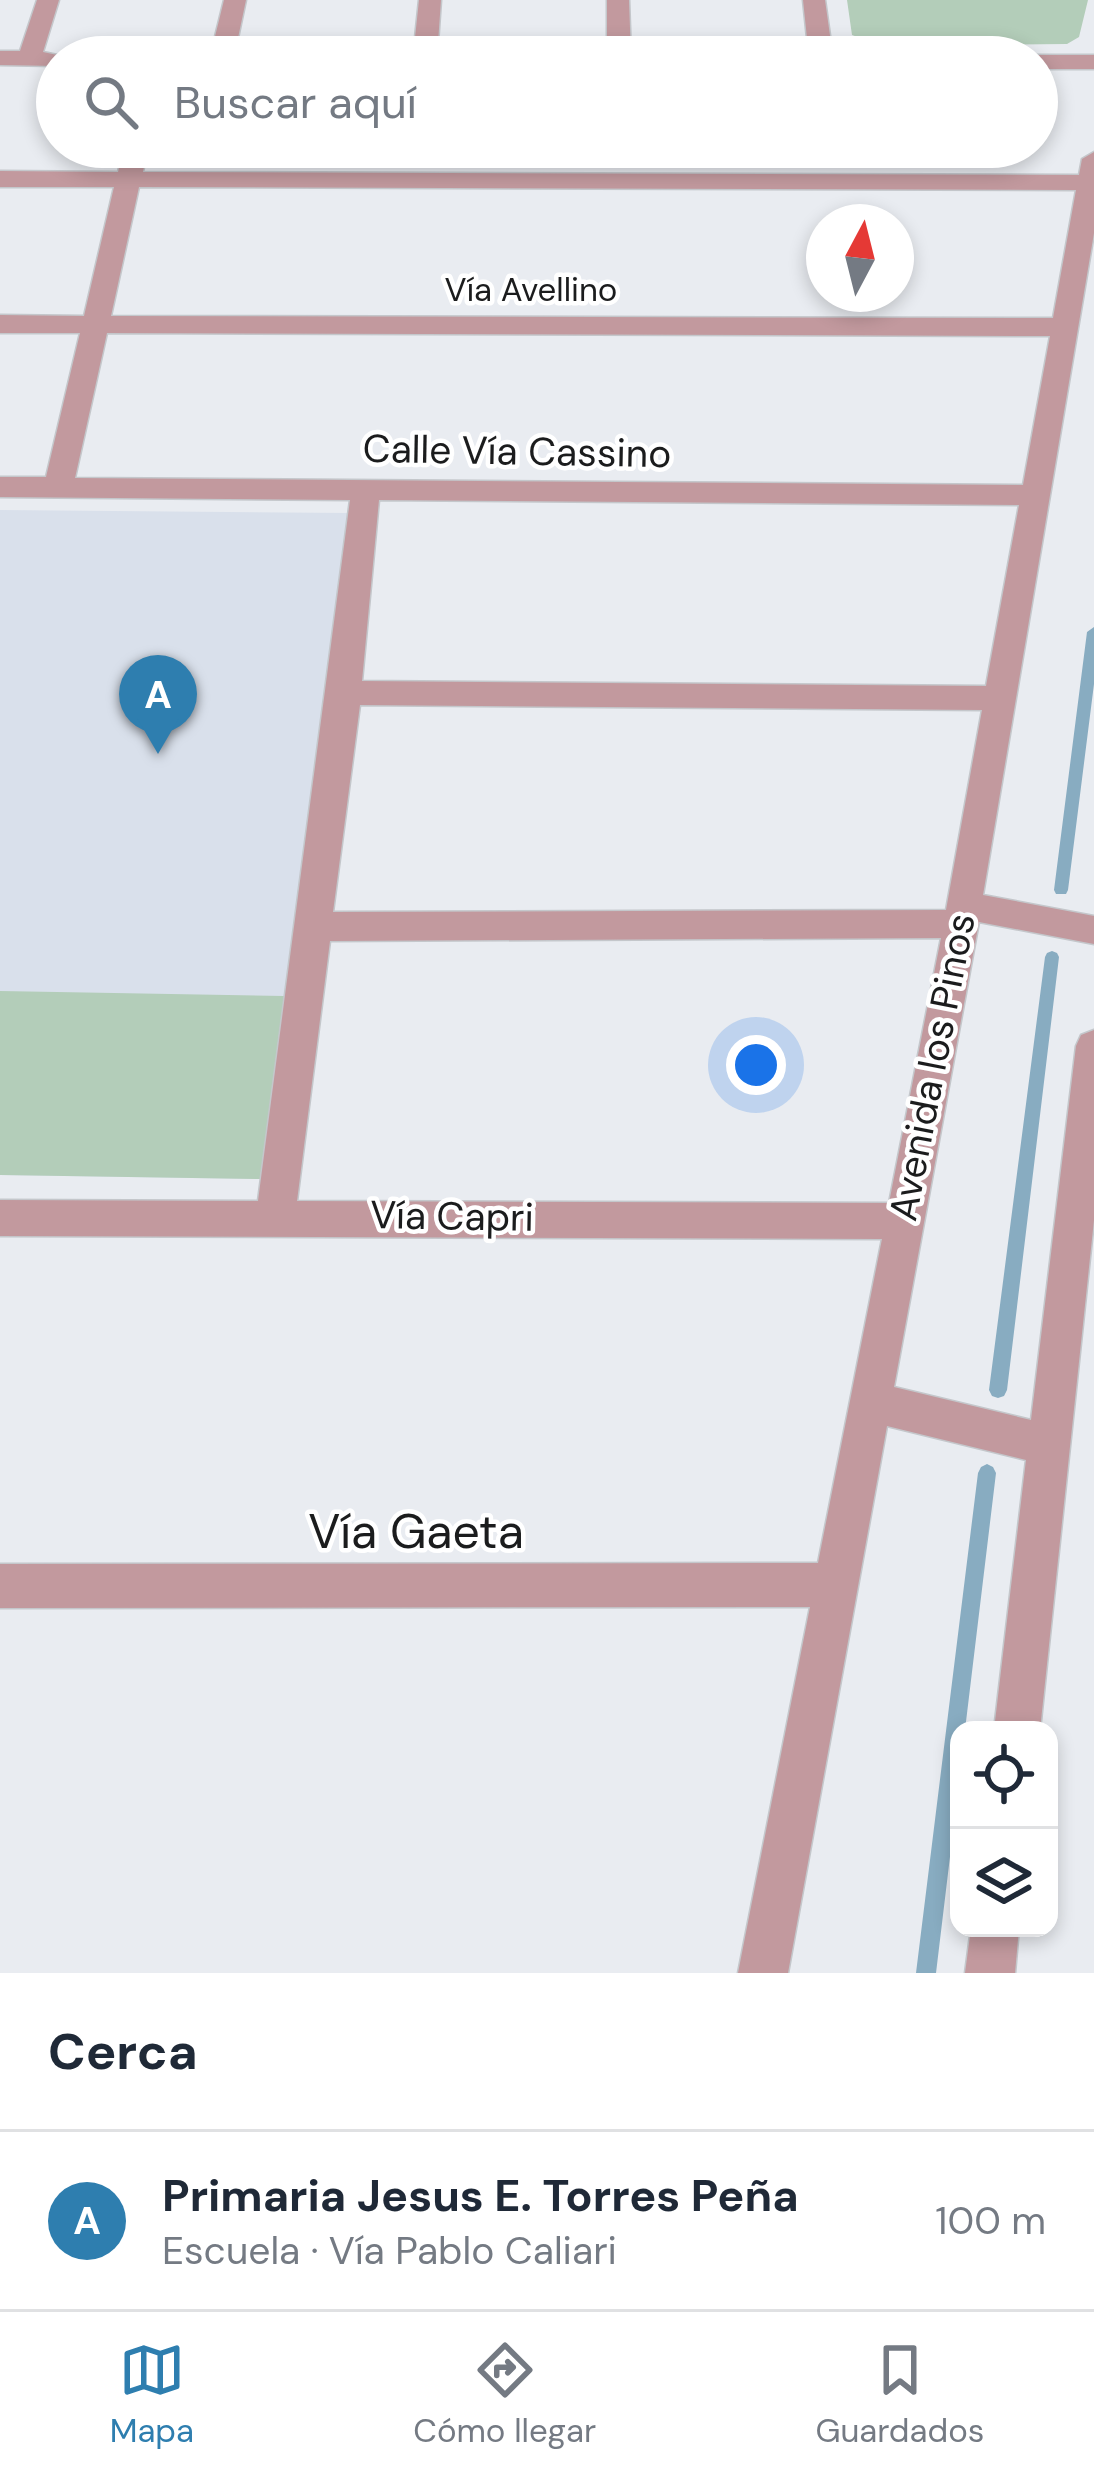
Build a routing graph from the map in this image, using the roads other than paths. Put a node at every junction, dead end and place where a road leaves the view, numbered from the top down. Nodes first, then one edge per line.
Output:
1 (48, 0) edge
2 (235, 0) edge
3 (430, 0) edge
4 (618, 0) edge
5 (814, 0) edge
6 (36, 36) edge
7 (227, 36) edge
8 (427, 36) edge
9 (619, 36) edge
10 (818, 36) edge
11 (36, 37) edge
12 (0, 58) edge
13 (29, 58) junction
14 (36, 58) edge
15 (1058, 62) edge
16 (1094, 62) edge
17 (130, 168) edge
18 (1093, 175) edge
19 (0, 179) edge
20 (127, 180) junction
21 (0, 324) edge
22 (95, 324) junction
23 (1062, 327) junction
24 (0, 487) edge
25 (58, 487) junction
26 (366, 488) junction
27 (1034, 494) junction
28 (345, 693) junction
29 (996, 698) junction
30 (962, 914) junction
31 (313, 927) junction
32 (1094, 930) edge
33 (1094, 1046) edge
34 (276, 1215) junction
35 (0, 1218) edge
36 (903, 1221) junction
37 (868, 1401) junction
38 (1050, 1445) junction
39 (833, 1585) junction
40 (0, 1586) edge
41 (1018, 1721) edge
42 (994, 1937) edge
43 (763, 1973) edge
44 (990, 1973) edge

1 - 6 street
2 - 7 street
3 - 8 street
4 - 9 street
5 - 10 street
11 - 13 street
12 - 13 street
13 - 14 street
15 - 16 street
17 - 20 street
18 - 20 street
18 - 23 street, Avenida los Pinos
19 - 20 street
20 - 22 street
21 - 22 street, Vía Avellino
22 - 23 street, Vía Avellino
22 - 25 street
23 - 27 street, Avenida los Pinos
24 - 25 street, Calle Vía Cassino
25 - 26 street, Calle Vía Cassino
26 - 27 street, Calle Vía Cassino
26 - 28 street
27 - 29 street, Avenida los Pinos
28 - 29 street
28 - 31 street
29 - 30 street, Avenida los Pinos
30 - 31 street
30 - 32 street
30 - 36 street, Avenida los Pinos
31 - 34 street
33 - 38 street
34 - 35 street, Vía Capri
34 - 36 street, Vía Capri
36 - 37 street, Avenida los Pinos
37 - 38 street
37 - 39 street, Avenida los Pinos
38 - 41 street
39 - 40 street, Vía Gaeta
39 - 43 street, Avenida los Pinos
42 - 44 street

